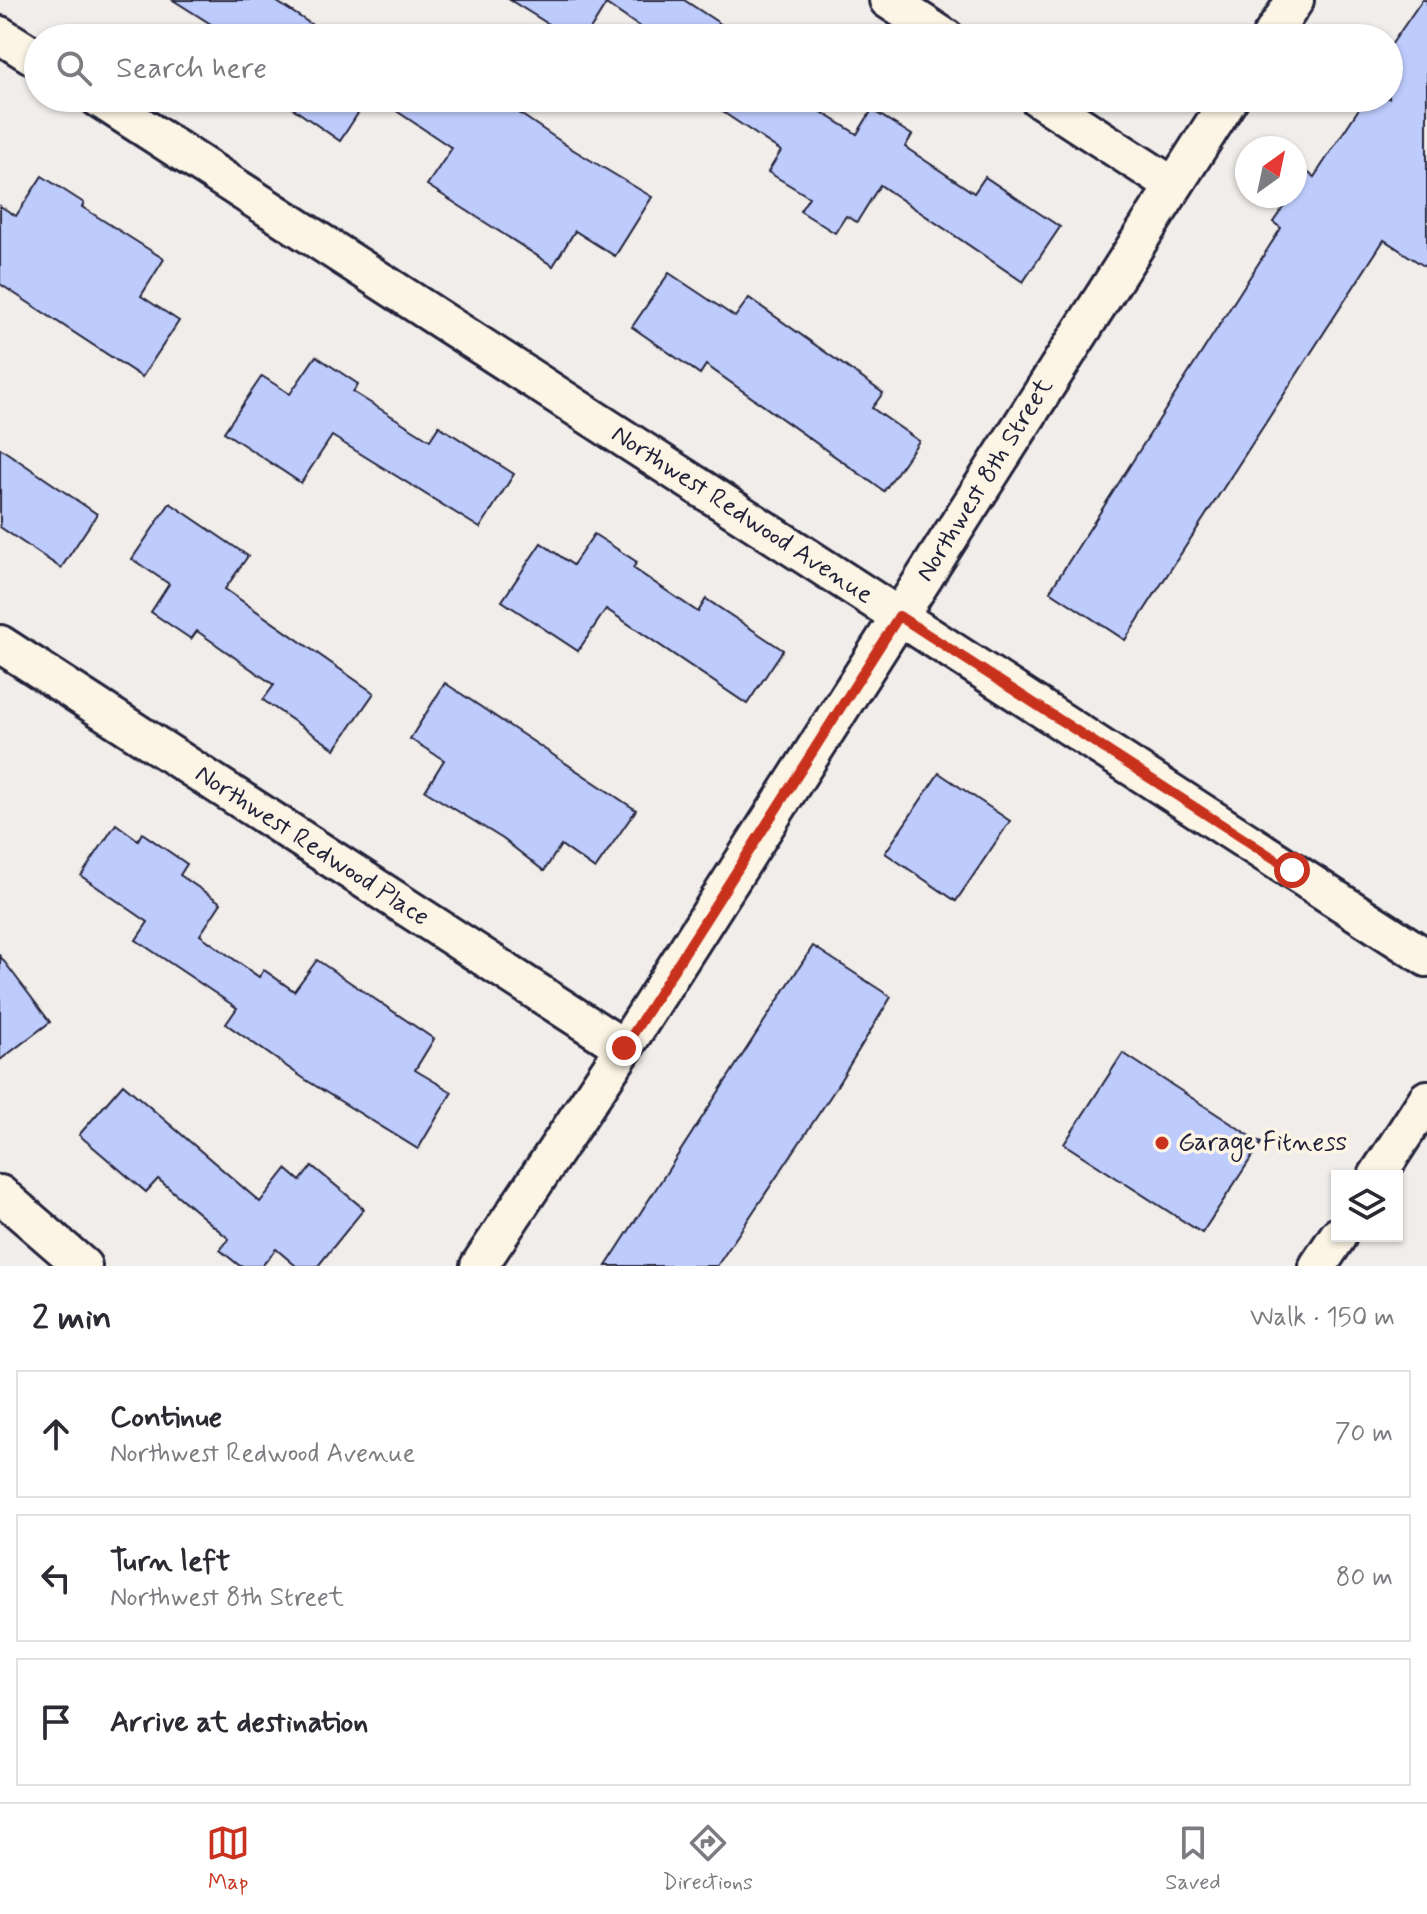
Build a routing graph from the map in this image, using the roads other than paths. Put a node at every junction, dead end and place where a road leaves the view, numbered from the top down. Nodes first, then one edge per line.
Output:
1 (888, 0) edge
2 (1295, 0) edge
3 (925, 24) edge
4 (1279, 24) edge
5 (0, 35) edge
6 (24, 50) edge
7 (120, 112) edge
8 (1060, 112) edge
9 (1221, 112) edge
10 (1172, 185) junction
11 (899, 616) junction
12 (0, 644) edge
13 (1427, 958) edge
14 (624, 1048) junction
15 (1427, 1099) edge
16 (1381, 1170) edge
17 (0, 1194) edge
18 (1334, 1242) edge
19 (83, 1266) edge
20 (479, 1266) edge
21 (1318, 1266) edge

1 - 3 street
2 - 4 street
5 - 6 street
7 - 11 street, Northwest Redwood Avenue
8 - 10 street
9 - 10 street, Northwest 8th Street
10 - 11 street, Northwest 8th Street
11 - 13 street, Northwest Redwood Avenue
11 - 14 street, Northwest 8th Street
12 - 14 street, Northwest Redwood Place
14 - 20 street, Northwest 8th Street
15 - 16 street
17 - 19 street
18 - 21 street

